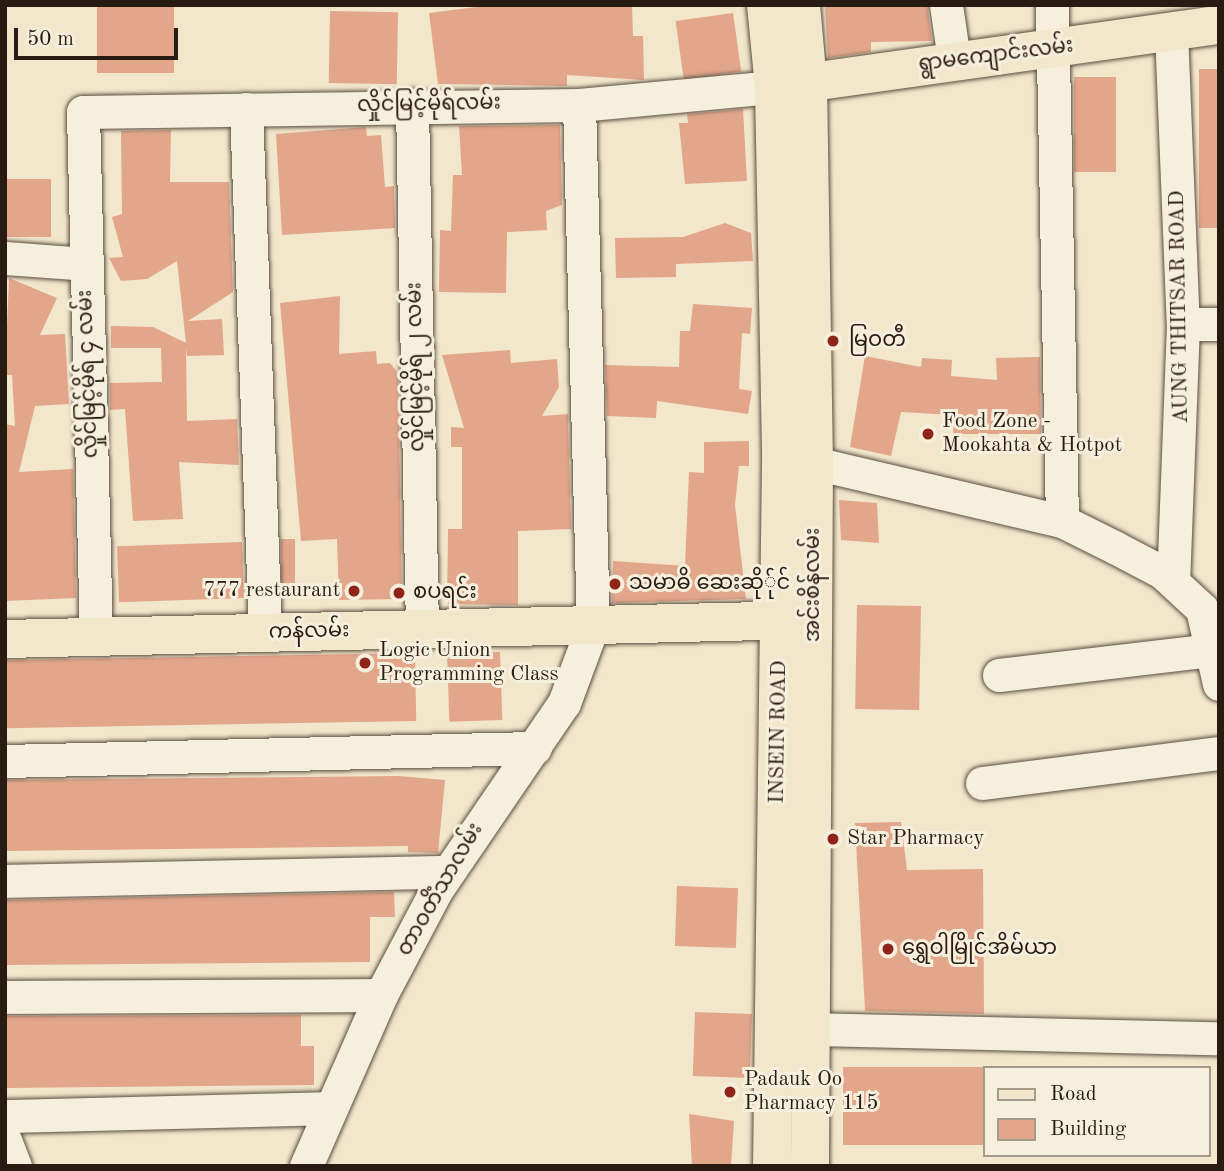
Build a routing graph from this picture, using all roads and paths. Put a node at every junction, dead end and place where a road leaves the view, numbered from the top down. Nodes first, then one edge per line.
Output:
1 (766, 5) edge
2 (801, 5) edge
3 (946, 5) edge
4 (1052, 5) edge
5 (1176, 22) edge
6 (1219, 25) edge
7 (1054, 50) junction
8 (954, 60) junction
9 (791, 85) junction
10 (412, 105) junction
11 (579, 105) junction
12 (246, 109) junction
13 (83, 112) joint
14 (5, 258) edge
15 (86, 264) junction
16 (1183, 324) junction
17 (1219, 324) edge
18 (797, 463) junction
19 (1062, 522) junction
20 (1173, 582) junction
21 (1208, 600) edge
22 (797, 620) junction
23 (593, 625) junction
24 (422, 629) junction
25 (265, 633) junction
26 (96, 637) junction
27 (5, 639) edge
28 (1211, 650) junction
29 (999, 675) dead end
30 (1219, 684) edge
31 (536, 748) junction
32 (1219, 752) edge
33 (5, 761) edge
34 (982, 783) dead end
35 (448, 872) junction
36 (5, 881) edge
37 (381, 995) junction
38 (5, 997) edge
39 (811, 1029) junction
40 (1219, 1038) edge
41 (329, 1108) junction
42 (5, 1116) edge
43 (5, 1140) edge
44 (15, 1166) edge
45 (306, 1166) edge
46 (772, 1166) edge
47 (810, 1166) edge

1 - 9 main road
2 - 9 main road
3 - 8 street
4 - 7 street
5 - 6 main road, ရွာမကျောင်းလမ်း
5 - 7 main road, ရွာမကျောင်းလမ်း
5 - 16 street, AUNG THITSAR ROAD
7 - 8 main road, ရွာမကျောင်းလမ်း
7 - 19 street
8 - 9 main road, ရွာမကျောင်းလမ်း
9 - 11 street, လှိုင်မြင့်မိုရ်လမ်း
9 - 18 main road
9 - 18 main road, INSEIN ROAD
10 - 11 street, လှိုင်မြင့်မိုရ်လမ်း
10 - 12 street, လှိုင်မြင့်မိုရ်လမ်း
10 - 24 street, လှိုင်မြင့်မိုရ် ၂ လမ်း
11 - 23 street
12 - 13 street, လှိုင်မြင့်မိုရ်လမ်း
12 - 25 street
13 - 15 street, လှိုင်မြင့်မိုရ် ၄ လမ်း
14 - 15 street
15 - 26 street, လှိုင်မြင့်မိုရ် ၄ လမ်း
16 - 17 street
16 - 20 street, AUNG THITSAR ROAD
18 - 19 street
18 - 22 main road, INSEIN ROAD
19 - 20 street
20 - 21 street
21 - 28 street
22 - 23 main road, ကန်လမ်း
22 - 39 main road, အင်းစိန်လမ်း
22 - 46 main road, INSEIN ROAD
23 - 24 main road, ကန်လမ်း
23 - 31 street, တာဝတိံသာလမ်း
24 - 25 main road, ကန်လမ်း
25 - 26 main road, ကန်လမ်း
26 - 27 main road, ကန်လမ်း
28 - 29 street
28 - 30 street
31 - 33 street
31 - 35 street, တာဝတိံသာလမ်း
32 - 34 street
35 - 36 street
35 - 37 street, တာဝတိံသာလမ်း
37 - 38 street
37 - 41 street, တာဝတိံသာလမ်း
39 - 40 street
39 - 47 main road, အင်းစိန်လမ်း
41 - 42 street
41 - 45 street, တာဝတိံသာလမ်း
43 - 44 street

